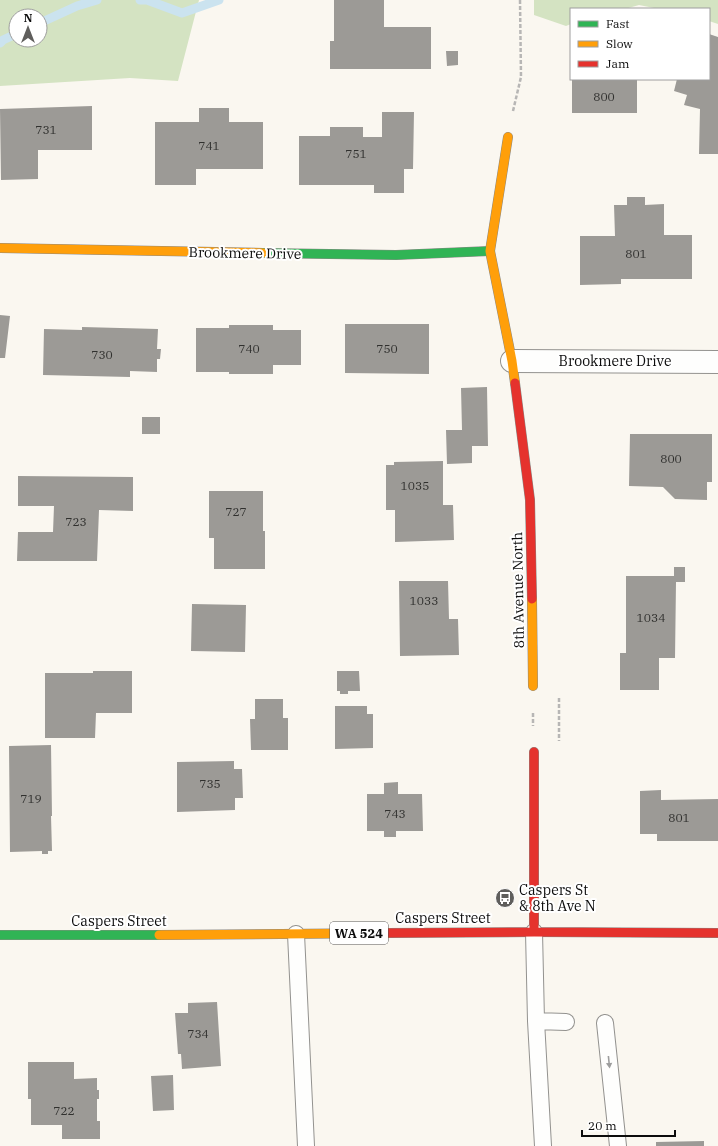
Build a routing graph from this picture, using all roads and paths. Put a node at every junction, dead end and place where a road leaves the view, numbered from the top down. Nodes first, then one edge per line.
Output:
1 (520, 0) edge
2 (508, 136) joint
3 (0, 248) edge
4 (490, 250) junction
5 (512, 361) junction
6 (718, 362) edge
7 (533, 686) joint
8 (534, 752) joint
9 (534, 932) junction
10 (718, 933) edge
11 (296, 934) junction
12 (0, 935) edge
13 (536, 1021) junction
14 (566, 1022) dead end
15 (605, 1023) dead end
16 (306, 1146) edge
17 (543, 1146) edge
18 (618, 1146) edge

1 - 2 path
2 - 4 street
3 - 4 street, Brookmere Drive
4 - 5 street, 8th Avenue North
5 - 6 street, Brookmere Drive
5 - 7 street, 8th Avenue North
7 - 8 path
8 - 9 street
9 - 10 street, Caspers Street / WA 524
9 - 11 street, Caspers Street / WA 524
9 - 13 lane
11 - 12 street, Caspers Street / WA 524
11 - 16 lane
13 - 14 lane
13 - 17 lane
15 -> 18 lane

